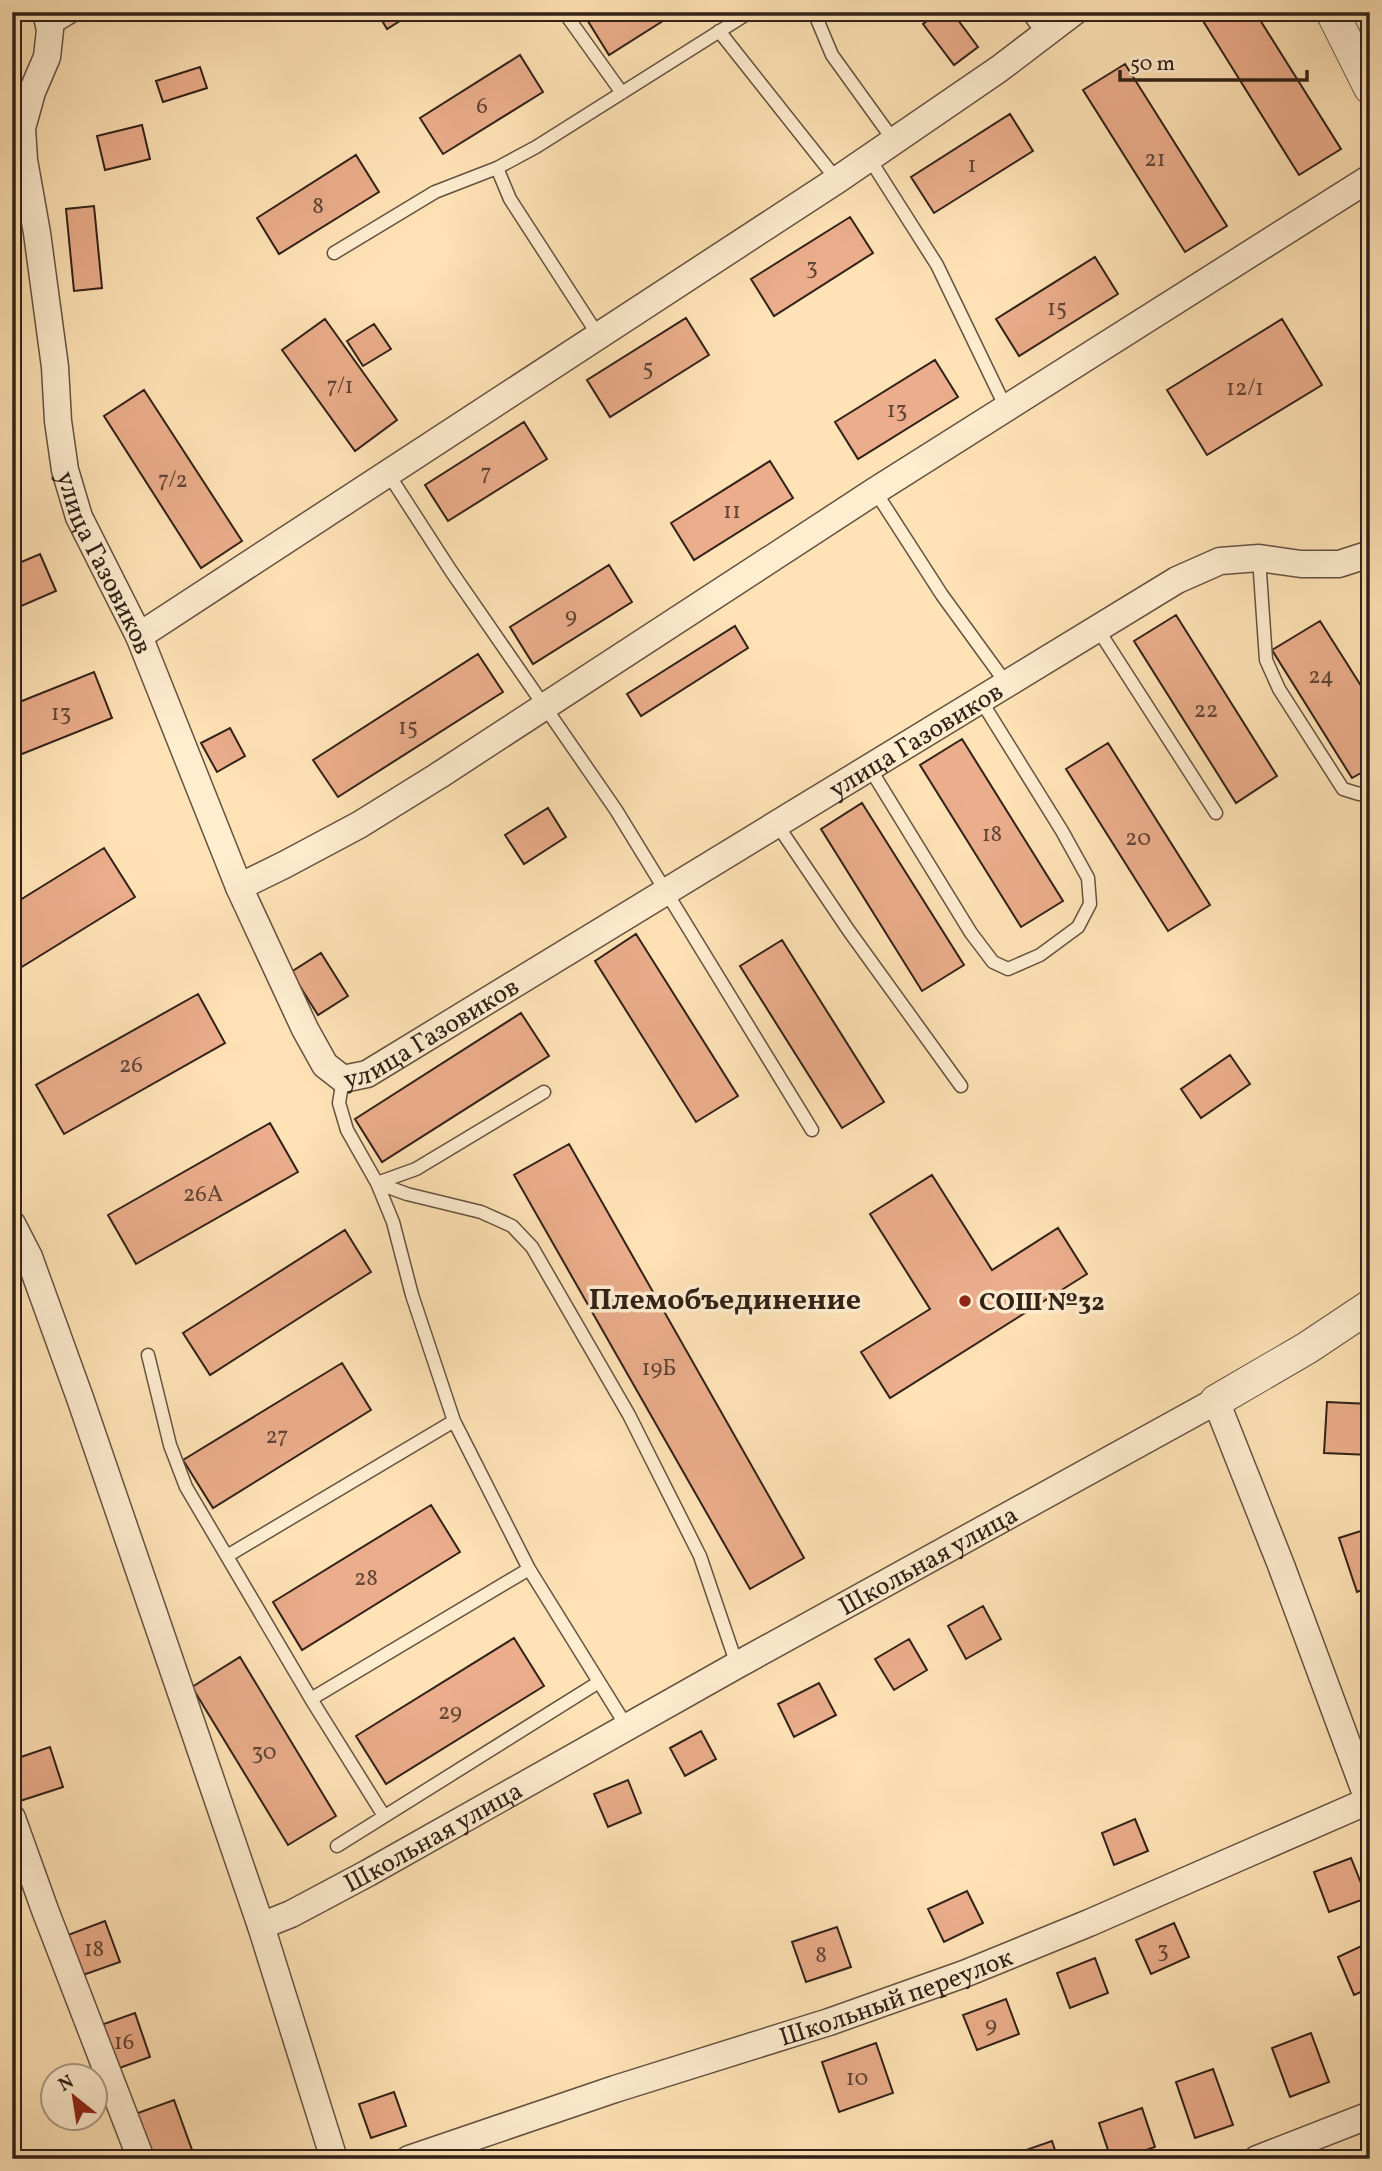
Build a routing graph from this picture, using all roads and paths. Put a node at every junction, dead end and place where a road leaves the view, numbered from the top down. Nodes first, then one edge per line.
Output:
1 (79, 12) edge
2 (564, 12) edge
3 (750, 12) edge
4 (814, 12) edge
5 (1027, 12) edge
6 (1074, 12) edge
7 (1332, 12) edge
8 (48, 21) edge
9 (719, 31) junction
10 (1044, 34) junction
11 (1370, 88) edge
12 (622, 93) junction
13 (894, 141) junction
14 (869, 158) junction
15 (497, 168) junction
16 (1370, 178) edge
17 (837, 180) junction
18 (334, 253) dead end
19 (598, 335) junction
20 (1006, 408) junction
21 (389, 475) junction
22 (875, 491) junction
23 (1370, 554) edge
24 (1259, 558) junction
25 (1097, 628) junction
26 (139, 636) junction
27 (1006, 683) junction
28 (980, 699) junction
29 (545, 708) junction
30 (869, 767) junction
31 (1370, 790) edge
32 (1216, 813) dead end
33 (776, 823) junction
34 (239, 887) junction
35 (665, 891) junction
36 (343, 1079) junction
37 (961, 1086) dead end
38 (544, 1092) dead end
39 (811, 1130) dead end
40 (377, 1183) junction
41 (12, 1224) edge
42 (1370, 1306) edge
43 (148, 1355) dead end
44 (1216, 1401) junction
45 (454, 1421) junction
46 (227, 1556) junction
47 (529, 1569) junction
48 (737, 1665) junction
49 (599, 1682) junction
50 (311, 1699) junction
51 (627, 1727) junction
52 (1369, 1803) edge
53 (384, 1816) junction
54 (12, 1818) edge
55 (337, 1846) dead end
56 (261, 1926) junction
57 (1370, 2115) edge
58 (142, 2159) edge
59 (334, 2159) edge
60 (410, 2159) edge
61 (1257, 2159) edge

1 - 8 lane
2 - 12 lane
3 - 9 lane
4 - 13 lane
5 - 10 lane
6 - 10 street
7 - 11 street
8 - 26 street, улица Газовиков
9 - 12 lane
9 - 17 lane
10 - 13 street
12 - 15 lane
13 - 14 street
14 - 17 street
14 - 20 lane
15 - 18 lane
15 - 19 lane
16 - 20 street
17 - 19 street
19 - 21 street
20 - 22 street
21 - 26 street
21 - 29 lane
22 - 27 lane
22 - 29 street
23 - 24 street, улица Газовиков
24 - 25 street, улица Газовиков
24 - 31 lane
25 - 27 street, улица Газовиков
25 - 32 lane
26 - 34 street, улица Газовиков
27 - 28 street, улица Газовиков
28 - 30 street, улица Газовиков
28 - 30 lane
29 - 34 street
29 - 35 lane
30 - 33 street, улица Газовиков
33 - 35 street, улица Газовиков
33 - 37 lane
34 - 36 street, улица Газовиков
35 - 36 street, улица Газовиков
35 - 39 lane
36 - 40 lane
38 - 40 lane
40 - 45 lane
40 - 48 lane
41 - 56 street
42 - 44 street
43 - 46 lane
44 - 48 street, Школьная улица
44 - 52 street
45 - 46 lane
45 - 47 lane
46 - 50 lane
47 - 49 lane
47 - 50 lane
48 - 51 street, Школьная улица
49 - 51 lane
49 - 53 lane
50 - 53 lane
51 - 56 street, Школьная улица
52 - 60 street, Школьный переулок
53 - 55 lane
54 - 58 street
56 - 59 street
57 - 61 street

